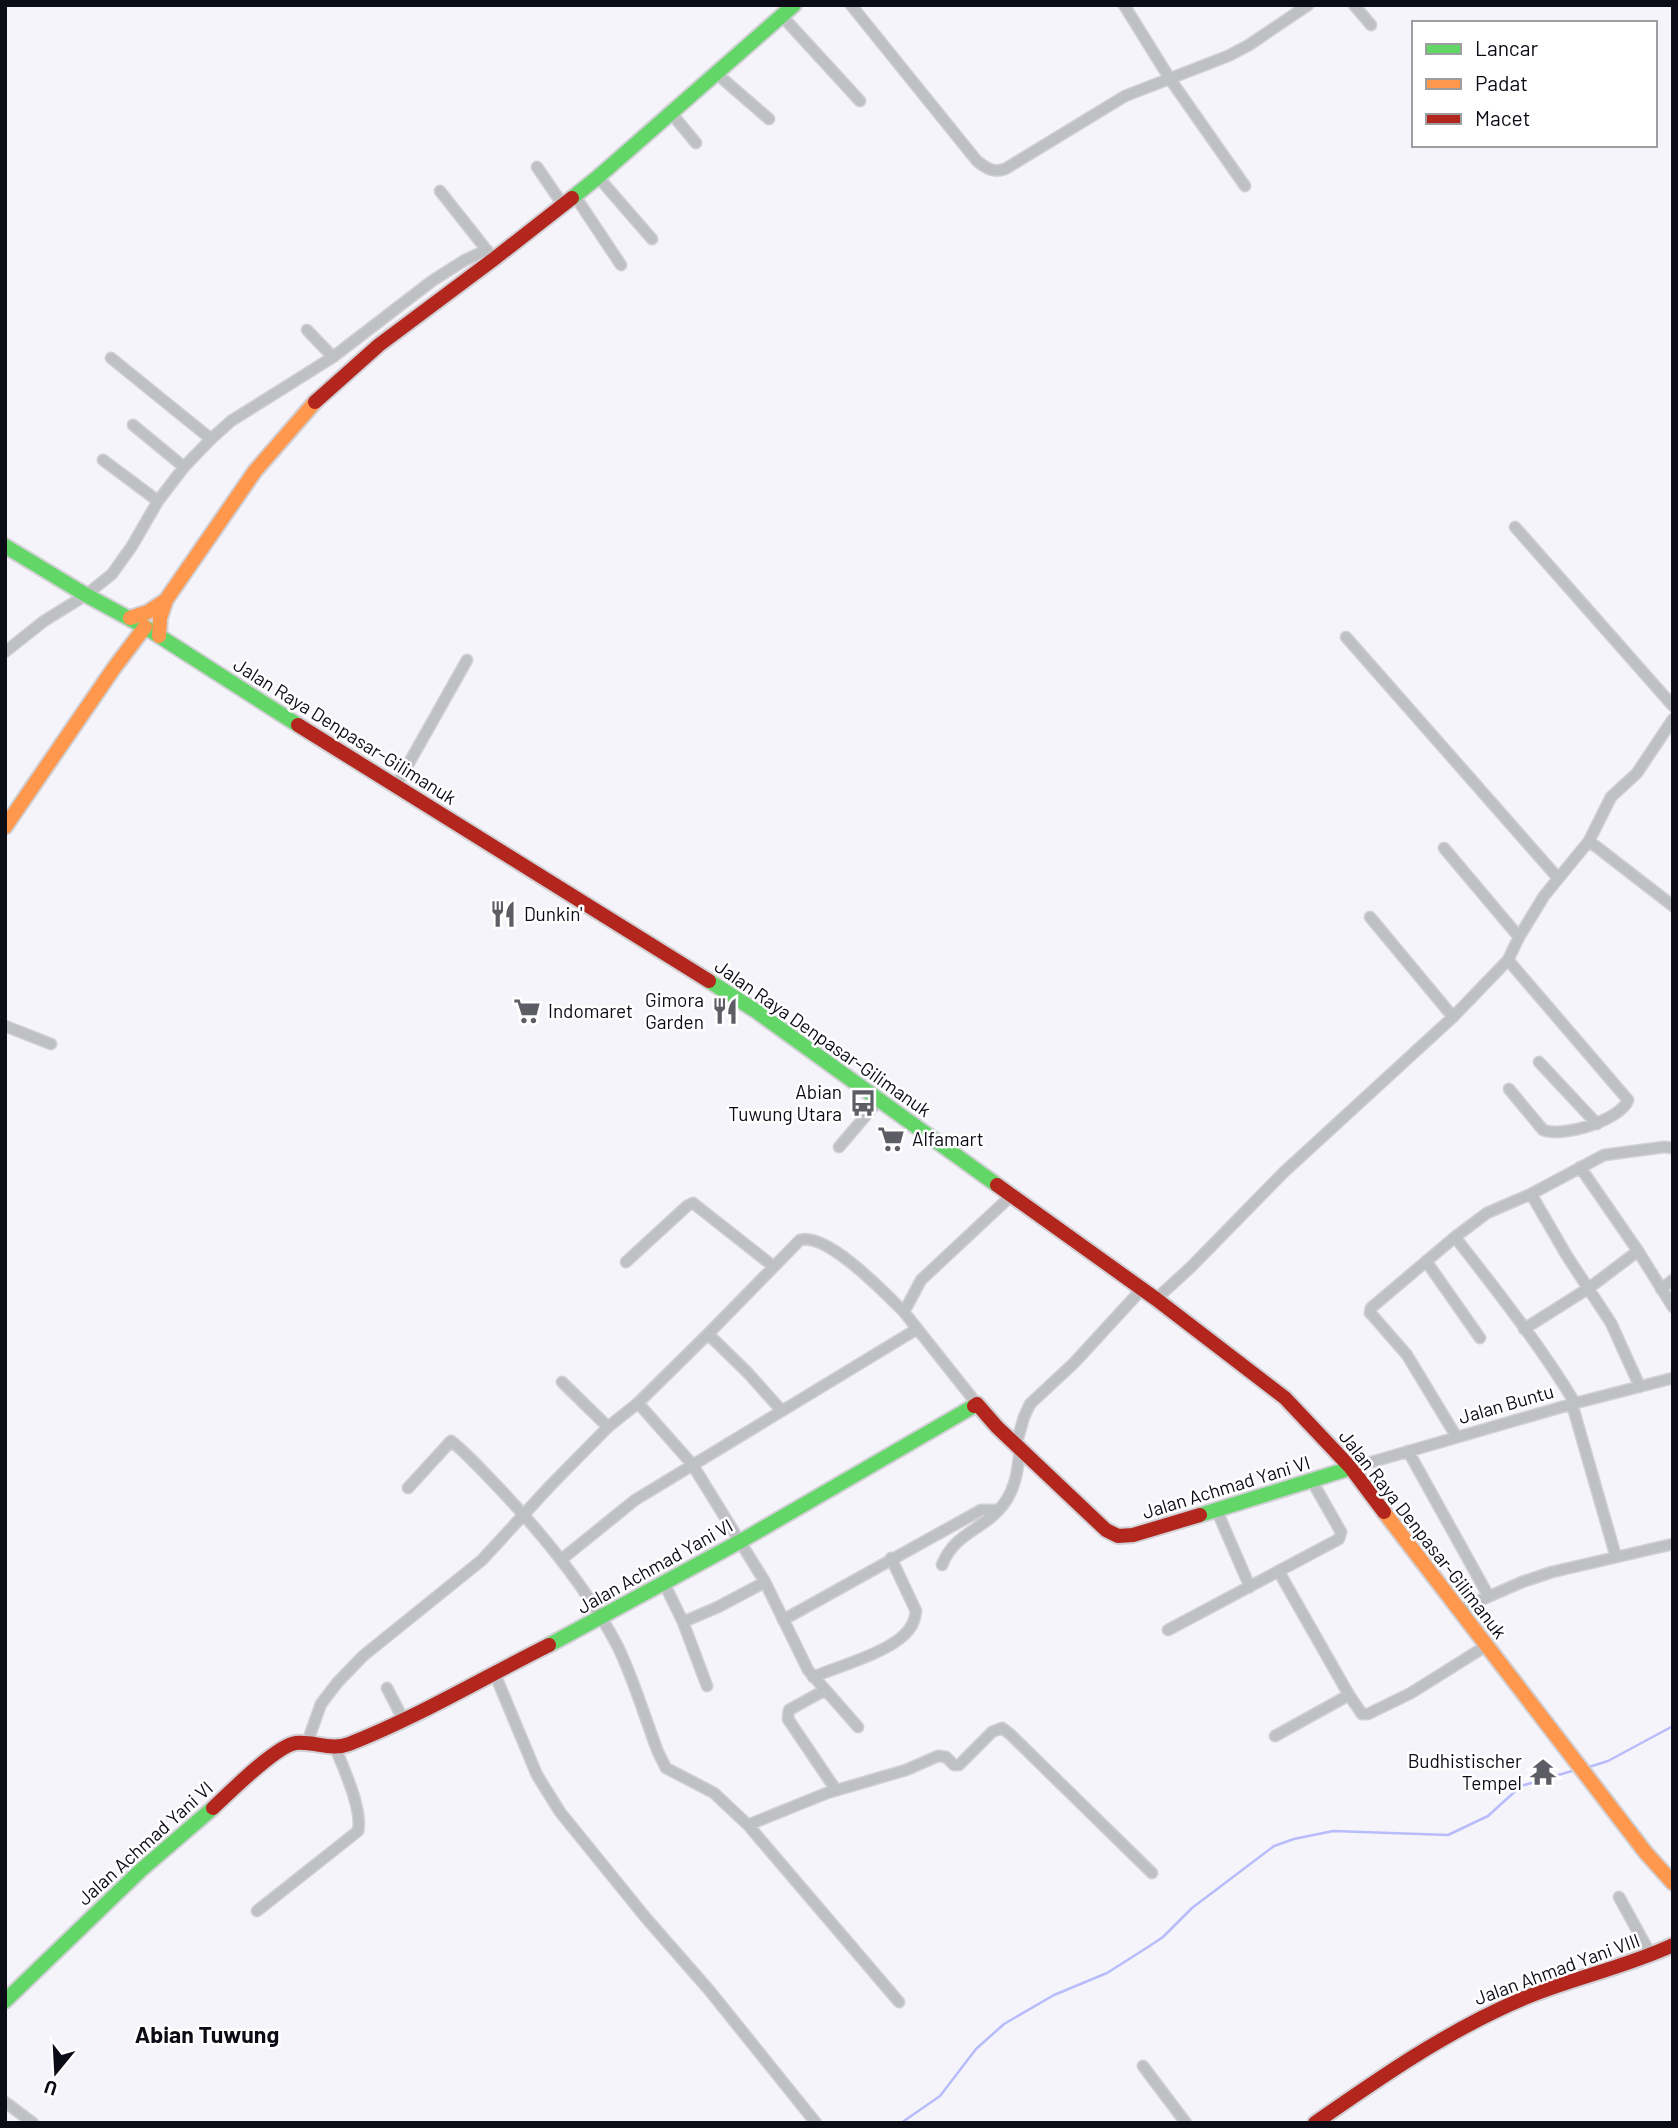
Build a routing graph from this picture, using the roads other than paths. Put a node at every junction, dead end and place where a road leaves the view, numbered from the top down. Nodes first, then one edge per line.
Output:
1 (794, 5) edge
2 (851, 5) edge
3 (1124, 5) edge
4 (1308, 5) edge
5 (1354, 5) edge
6 (782, 16) junction
7 (1371, 25) dead end
8 (716, 74) junction
9 (1170, 79) junction
10 (860, 101) dead end
11 (672, 114) junction
12 (769, 119) dead end
13 (696, 143) dead end
14 (537, 167) dead end
15 (598, 177) junction
16 (1245, 186) dead end
17 (440, 191) dead end
18 (575, 195) junction
19 (562, 205) junction
20 (652, 239) dead end
21 (490, 255) junction
22 (621, 265) dead end
23 (379, 323) junction
24 (307, 330) dead end
25 (389, 338) junction
26 (333, 357) junction
27 (111, 358) dead end
28 (132, 425) dead end
29 (211, 439) junction
30 (103, 460) dead end
31 (184, 467) junction
32 (158, 501) junction
33 (1515, 527) dead end
34 (5, 545) edge
35 (86, 595) junction
36 (166, 600) junction
37 (130, 618) junction
38 (145, 627) junction
39 (159, 636) junction
40 (1346, 637) dead end
41 (7, 648) edge
42 (467, 660) dead end
43 (1673, 706) edge
44 (1673, 719) edge
45 (396, 786) junction
46 (5, 827) edge
47 (1589, 841) junction
48 (1444, 848) dead end
49 (1558, 878) junction
50 (1673, 906) edge
51 (1370, 917) dead end
52 (1519, 937) junction
53 (1508, 960) junction
54 (1453, 1017) junction
55 (5, 1026) edge
56 (51, 1044) dead end
57 (1539, 1062) dead end
58 (1509, 1089) dead end
59 (880, 1099) junction
60 (1597, 1124) junction
61 (839, 1147) dead end
62 (1673, 1148) edge
63 (1580, 1167) junction
64 (1531, 1194) junction
65 (1012, 1195) junction
66 (1455, 1237) junction
67 (1638, 1251) junction
68 (1426, 1261) junction
69 (626, 1262) dead end
70 (773, 1266) junction
71 (1673, 1280) edge
72 (1589, 1288) junction
73 (1142, 1289) junction
74 (1661, 1289) junction
75 (1156, 1300) junction
76 (1673, 1307) edge
77 (904, 1312) junction
78 (917, 1329) junction
79 (1524, 1329) junction
80 (708, 1334) junction
81 (1480, 1338) dead end
82 (1673, 1378) edge
83 (562, 1382) dead end
84 (1640, 1387) junction
85 (638, 1403) junction
86 (1574, 1403) junction
87 (977, 1404) junction
88 (782, 1411) junction
89 (608, 1427) junction
90 (1456, 1436) junction
91 (1014, 1443) junction
92 (1408, 1451) junction
93 (692, 1464) junction
94 (1351, 1468) junction
95 (1311, 1481) junction
96 (408, 1488) dead end
97 (994, 1509) junction
98 (1217, 1511) junction
99 (523, 1514) junction
100 (741, 1541) junction
101 (1673, 1544) edge
102 (1616, 1557) junction
103 (891, 1558) junction
104 (562, 1559) junction
105 (942, 1565) dead end
106 (1279, 1572) junction
107 (765, 1582) junction
108 (664, 1583) junction
109 (1250, 1587) junction
110 (1488, 1595) junction
111 (1458, 1609) junction
112 (601, 1618) junction
113 (783, 1620) junction
114 (683, 1622) junction
115 (1168, 1630) dead end
116 (1486, 1646) junction
117 (494, 1672) junction
118 (813, 1677) junction
119 (707, 1686) dead end
120 (387, 1688) dead end
121 (825, 1690) junction
122 (1349, 1695) junction
123 (403, 1718) junction
124 (858, 1727) dead end
125 (1275, 1736) dead end
126 (307, 1743) junction
127 (335, 1746) junction
128 (836, 1790) junction
129 (748, 1825) junction
130 (1152, 1873) dead end
131 (1673, 1883) edge
132 (1619, 1897) dead end
133 (257, 1911) dead end
134 (1673, 1945) edge
135 (1651, 1955) junction
136 (5, 2001) edge
137 (899, 2003) dead end
138 (1143, 2066) dead end
139 (5, 2102) edge
140 (33, 2123) edge
141 (816, 2123) edge
142 (1185, 2123) edge
143 (1315, 2123) edge

1 - 6 main road
2 - 9 street
3 - 9 street
4 - 9 street
5 - 7 street
6 - 8 main road
6 - 10 street
8 - 11 main road
8 - 12 street
9 - 16 street
11 - 13 street
11 - 15 main road
14 - 19 street
15 - 18 main road
15 - 20 street
17 - 21 street
18 - 19 main road
18 - 22 street
19 - 21 main road
21 - 23 street
21 - 25 main road
23 - 25 street
23 - 26 street
24 - 26 street
25 - 36 main road
26 - 29 street
27 - 29 street
28 - 31 street
29 - 31 street
30 - 32 street
31 - 32 street
32 - 35 street
33 - 43 street
34 - 35 main road, Jalan Raya Denpasar-Gilimanuk
35 - 37 main road, Jalan Raya Denpasar-Gilimanuk
35 - 41 street
36 - 37 main road
36 - 39 main road
37 - 38 main road, Jalan Raya Denpasar-Gilimanuk
38 - 39 main road, Jalan Raya Denpasar-Gilimanuk
38 - 46 main road
39 - 45 main road, Jalan Raya Denpasar-Gilimanuk
40 - 49 street
42 - 45 street
44 - 47 street
45 - 59 main road, Jalan Raya Denpasar-Gilimanuk
47 - 49 street
47 - 50 street
48 - 52 street
49 - 52 street
51 - 54 street
52 - 53 street
53 - 54 street
53 - 60 street
54 - 75 street
55 - 56 street
57 - 60 street
58 - 60 street
59 - 61 street
59 - 65 main road, Jalan Raya Denpasar-Gilimanuk
62 - 63 street
63 - 64 street
63 - 67 street
64 - 66 street
64 - 72 street
65 - 73 main road, Jalan Raya Denpasar-Gilimanuk
65 - 77 street
66 - 68 street
66 - 79 street
67 - 72 street
67 - 74 street
68 - 81 street
68 - 90 street
69 - 70 street
70 - 77 street
70 - 80 street
71 - 74 street
72 - 79 street
72 - 84 street
73 - 75 main road, Jalan Raya Denpasar-Gilimanuk
73 - 91 street
74 - 76 street
75 - 94 main road, Jalan Raya Denpasar-Gilimanuk
77 - 78 street
78 - 87 street
78 - 88 street
79 - 86 street
80 - 85 street
80 - 88 street
82 - 84 street, Jalan Buntu
83 - 89 street
84 - 86 street, Jalan Buntu
85 - 89 street
85 - 93 street
86 - 90 street, Jalan Buntu
86 - 102 street
87 - 91 main road, Jalan Achmad Yani VI
87 - 100 main road, Jalan Achmad Yani VI
88 - 93 street
89 - 99 street
90 - 92 street, Jalan Buntu
91 - 97 street
91 - 98 main road, Jalan Achmad Yani VI
92 - 94 street, Jalan Buntu
92 - 110 street
93 - 100 street
93 - 104 street
94 - 95 main road, Jalan Achmad Yani VI
94 - 111 main road, Jalan Raya Denpasar-Gilimanuk
95 - 98 main road, Jalan Achmad Yani VI
95 - 106 street
96 - 99 street
97 - 103 street
97 - 105 street
98 - 109 street
99 - 104 street
99 - 126 street
100 - 107 street
100 - 108 main road, Jalan Achmad Yani VI
101 - 102 street
102 - 110 street
103 - 113 street
103 - 118 street
104 - 112 street
106 - 109 street
106 - 122 street
107 - 113 street
107 - 114 street
108 - 112 main road, Jalan Achmad Yani VI
108 - 114 street
109 - 115 street
110 - 111 street
111 - 116 main road, Jalan Raya Denpasar-Gilimanuk
112 - 117 main road, Jalan Achmad Yani VI
112 - 129 street
113 - 118 street
114 - 119 street
116 - 122 street
116 - 131 main road, Jalan Raya Denpasar-Gilimanuk
117 - 123 main road, Jalan Achmad Yani VI
117 - 141 street
118 - 121 street
120 - 123 street
121 - 124 street
121 - 128 street
122 - 125 street
123 - 127 main road, Jalan Achmad Yani VI
126 - 127 main road, Jalan Achmad Yani VI
126 - 136 main road, Jalan Achmad Yani VI
127 - 133 street
128 - 129 street
128 - 130 street
129 - 137 street
132 - 135 street
134 - 135 main road, Jalan Ahmad Yani VIII
135 - 143 main road, Jalan Ahmad Yani VIII
138 - 142 street
139 - 140 street

